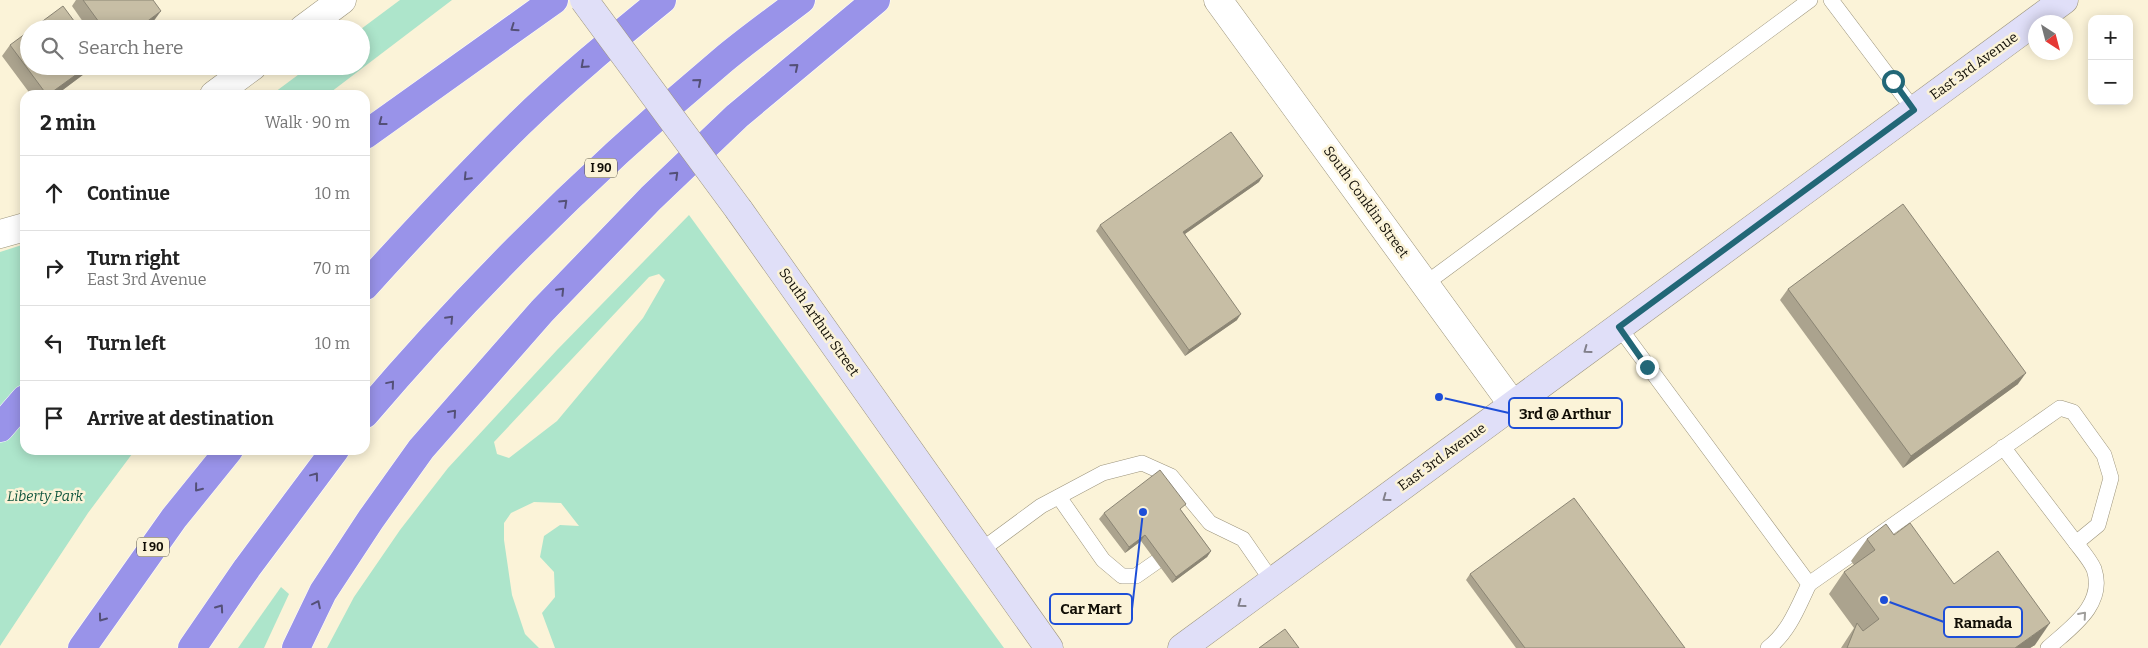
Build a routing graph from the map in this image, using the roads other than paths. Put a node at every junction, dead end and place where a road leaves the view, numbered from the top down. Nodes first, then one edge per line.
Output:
1 (342, 0) edge
2 (554, 0) edge
3 (584, 0) edge
4 (662, 0) edge
5 (801, 0) edge
6 (876, 0) edge
7 (1218, 0) edge
8 (1810, 0) edge
9 (1831, 0) edge
10 (2064, 0) edge
11 (316, 20) edge
12 (241, 75) edge
13 (221, 90) edge
14 (1914, 110) junction
15 (370, 130) edge
16 (20, 229) edge
17 (0, 234) edge
18 (370, 280) edge
19 (1425, 284) junction
20 (1619, 327) junction
21 (20, 405) edge
22 (1513, 405) junction
23 (370, 408) edge
24 (0, 428) edge
25 (2003, 447) junction
26 (225, 455) edge
27 (331, 455) edge
28 (1059, 497) junction
29 (1210, 523) junction
30 (1198, 532) edge
31 (2076, 543) junction
32 (980, 551) junction
33 (1156, 562) edge
34 (1272, 581) junction
35 (1809, 584) junction
36 (82, 648) edge
37 (192, 648) edge
38 (296, 648) edge
39 (1048, 648) edge
40 (1182, 648) edge
41 (1768, 648) edge
42 (2048, 648) edge

1 - 11 street
2 -> 15 highway
3 - 32 main road, South Arthur Street, bridge
4 -> 18 highway
23 -> 5 highway, I 90
38 -> 6 highway
7 - 19 street, South Conklin Street
8 - 19 lane
9 - 14 lane
10 - 14 main road, East 3rd Avenue
12 - 13 street
14 - 20 main road, East 3rd Avenue
16 - 17 street
19 - 22 street, South Conklin Street
20 -> 22 main road, East 3rd Avenue
20 - 35 lane
21 - 24 highway
22 -> 34 main road, East 3rd Avenue
25 - 31 lane
25 - 31 lane
25 - 35 lane
26 -> 36 highway, I 90
37 -> 27 highway
28 - 29 lane
28 - 32 lane
28 - 33 lane
29 - 30 lane
29 - 34 lane
42 -> 31 lane
32 - 39 main road, South Arthur Street
34 -> 40 main road, East 3rd Avenue
35 - 41 lane

